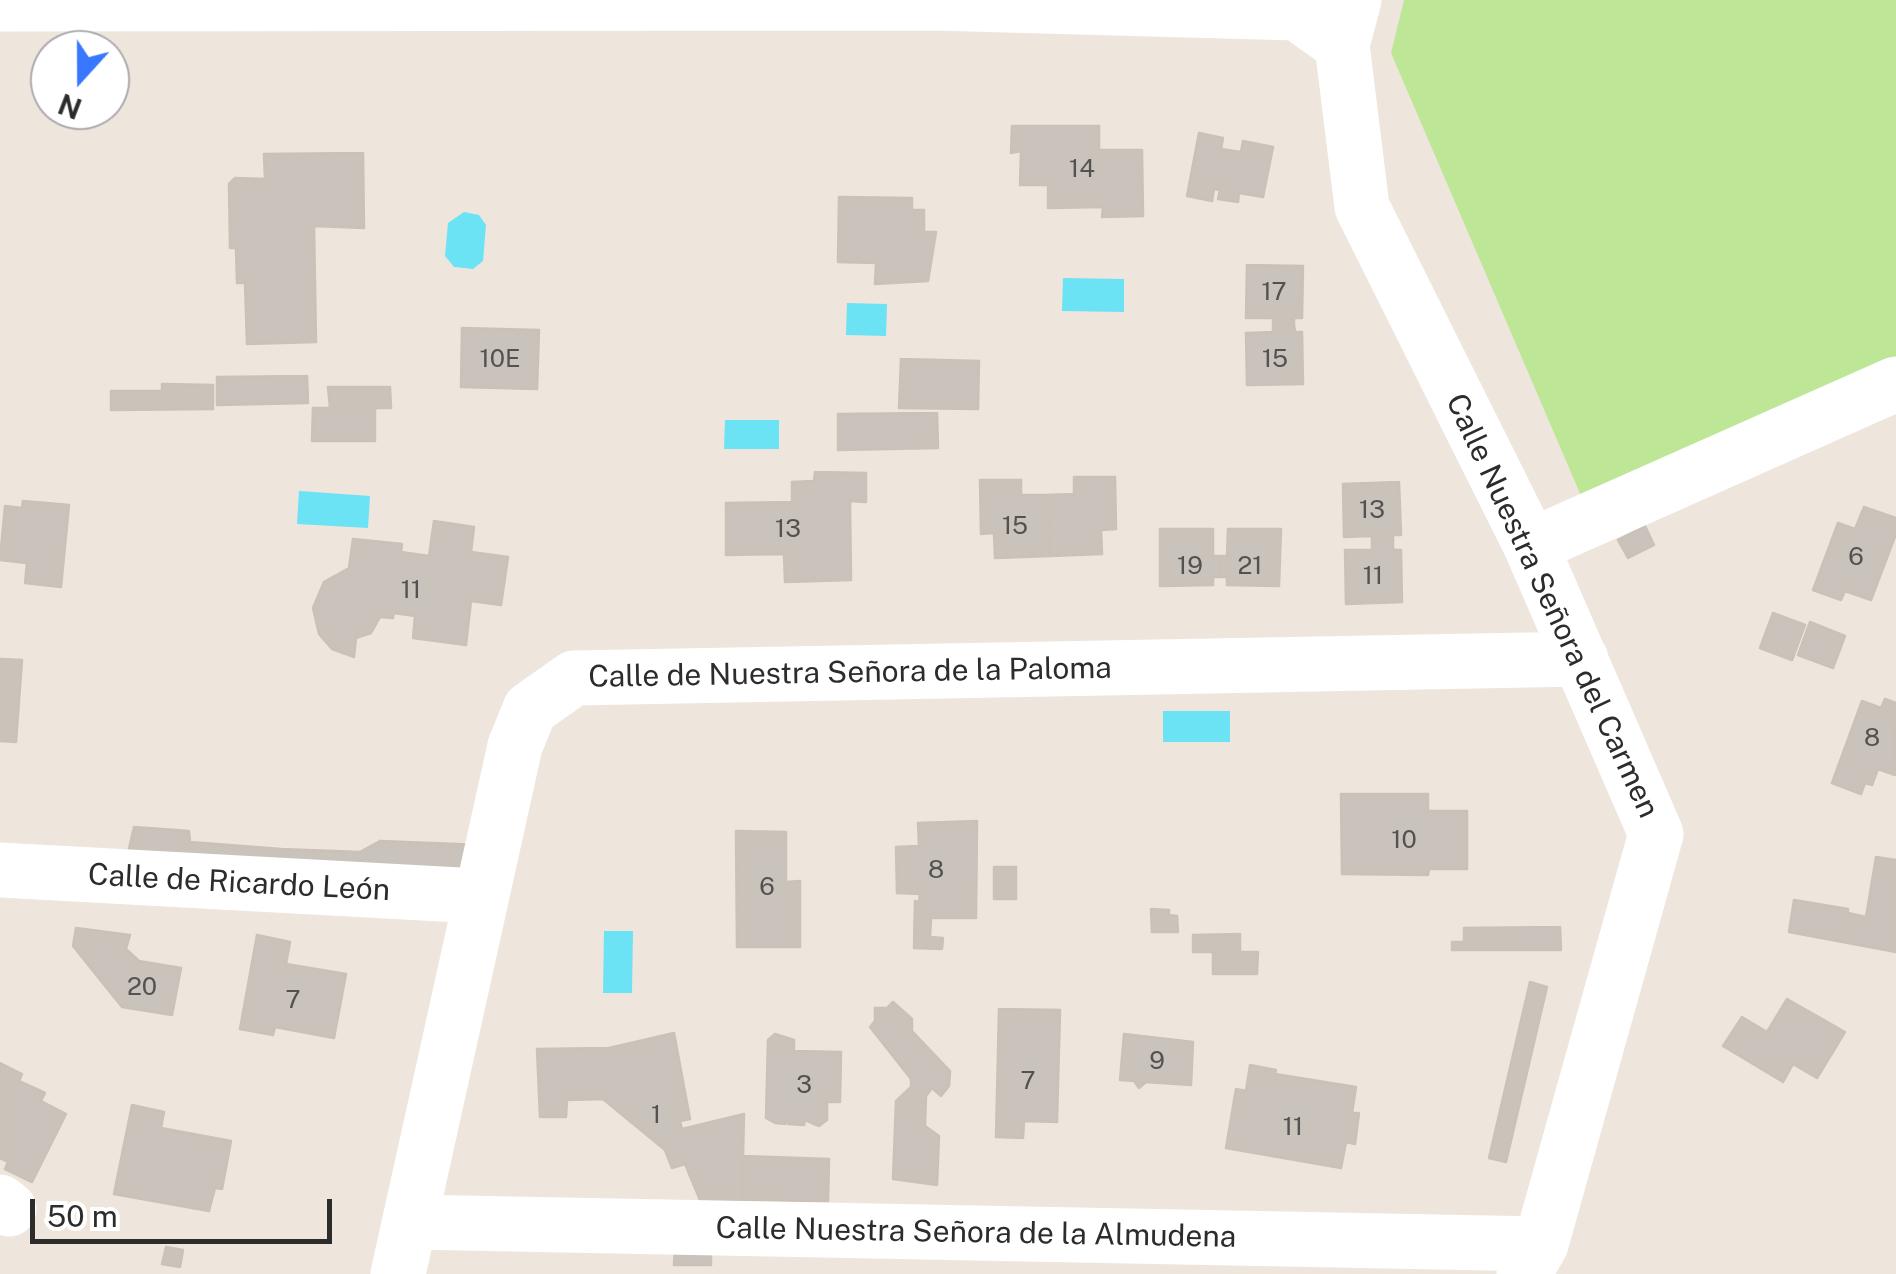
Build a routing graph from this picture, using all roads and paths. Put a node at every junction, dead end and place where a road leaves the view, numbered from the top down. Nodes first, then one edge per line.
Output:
1 (934, 1) edge
2 (142, 2) edge
3 (0, 4) edge
4 (1348, 22) edge
5 (1896, 384) edge
6 (1531, 546) junction
7 (1581, 659) junction
8 (0, 870) edge
9 (478, 896) junction
10 (410, 1222) junction
11 (1533, 1259) edge
12 (398, 1274) edge

1 - 2 street
1 - 4 street
2 - 3 street
4 - 6 street, Calle Nuestra Señora del Carmen
5 - 6 street
6 - 7 street, Calle Nuestra Señora del Carmen
7 - 9 street, Calle de Nuestra Señora de la Paloma
7 - 11 street, Calle Nuestra Señora del Carmen
8 - 9 street, Calle de Ricardo León
9 - 10 street, Calle de Nuestra Señora de la Paloma
10 - 11 street, Calle Nuestra Señora de la Almudena
10 - 12 street, Calle de Nuestra Señora de la Paloma

